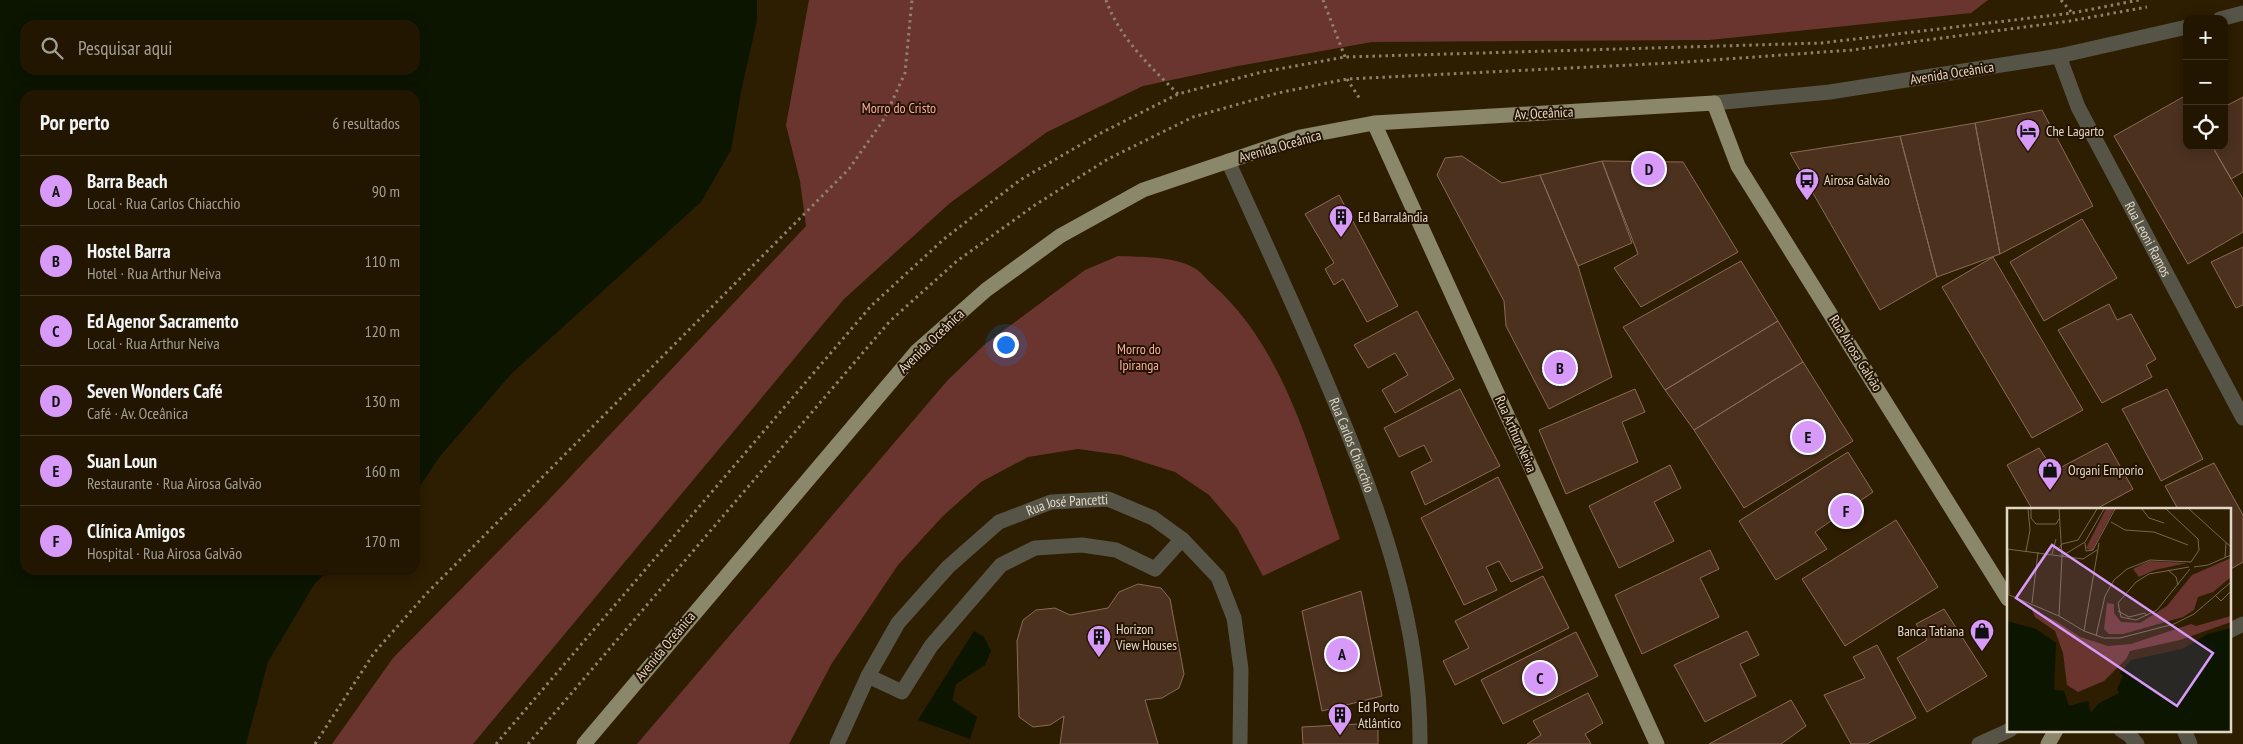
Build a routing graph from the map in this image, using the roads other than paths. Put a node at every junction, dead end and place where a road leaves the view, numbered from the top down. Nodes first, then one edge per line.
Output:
1 (2243, 14) edge
2 (2228, 17) edge
3 (2183, 28) edge
4 (2059, 56) junction
5 (1714, 103) junction
6 (1374, 123) junction
7 (1228, 161) junction
8 (2243, 418) edge
9 (1182, 539) junction
10 (2007, 597) edge
11 (2243, 624) edge
12 (2230, 630) edge
13 (868, 676) junction
14 (2007, 731) edge
15 (2055, 732) edge
16 (2124, 732) edge
17 (2185, 732) edge
18 (584, 744) edge
19 (837, 744) edge
20 (1240, 744) edge
21 (1420, 744) edge
22 (1657, 744) edge
23 (1979, 744) edge
24 (2048, 744) edge
25 (2137, 744) edge
26 (2190, 744) edge

1 - 2 street
3 - 4 street, Avenida Oceânica
4 - 5 street, Avenida Oceânica
4 - 8 street, Rua Leoni Ramos
5 - 6 main road, Av. Oceânica
5 - 10 main road, Rua Airosa Galvão
6 - 7 main road, Avenida Oceânica
6 - 22 main road, Rua Arthur Neiva
7 - 18 main road, Avenida Oceânica
7 - 21 street, Rua Carlos Chiacchio
9 - 13 street, Rua José Pancetti
9 - 13 street
9 - 20 street, Rua José Pancetti
11 - 12 street
13 - 19 street, Rua José Pancetti
14 - 23 street
15 - 24 main road
16 - 25 street
17 - 26 street

